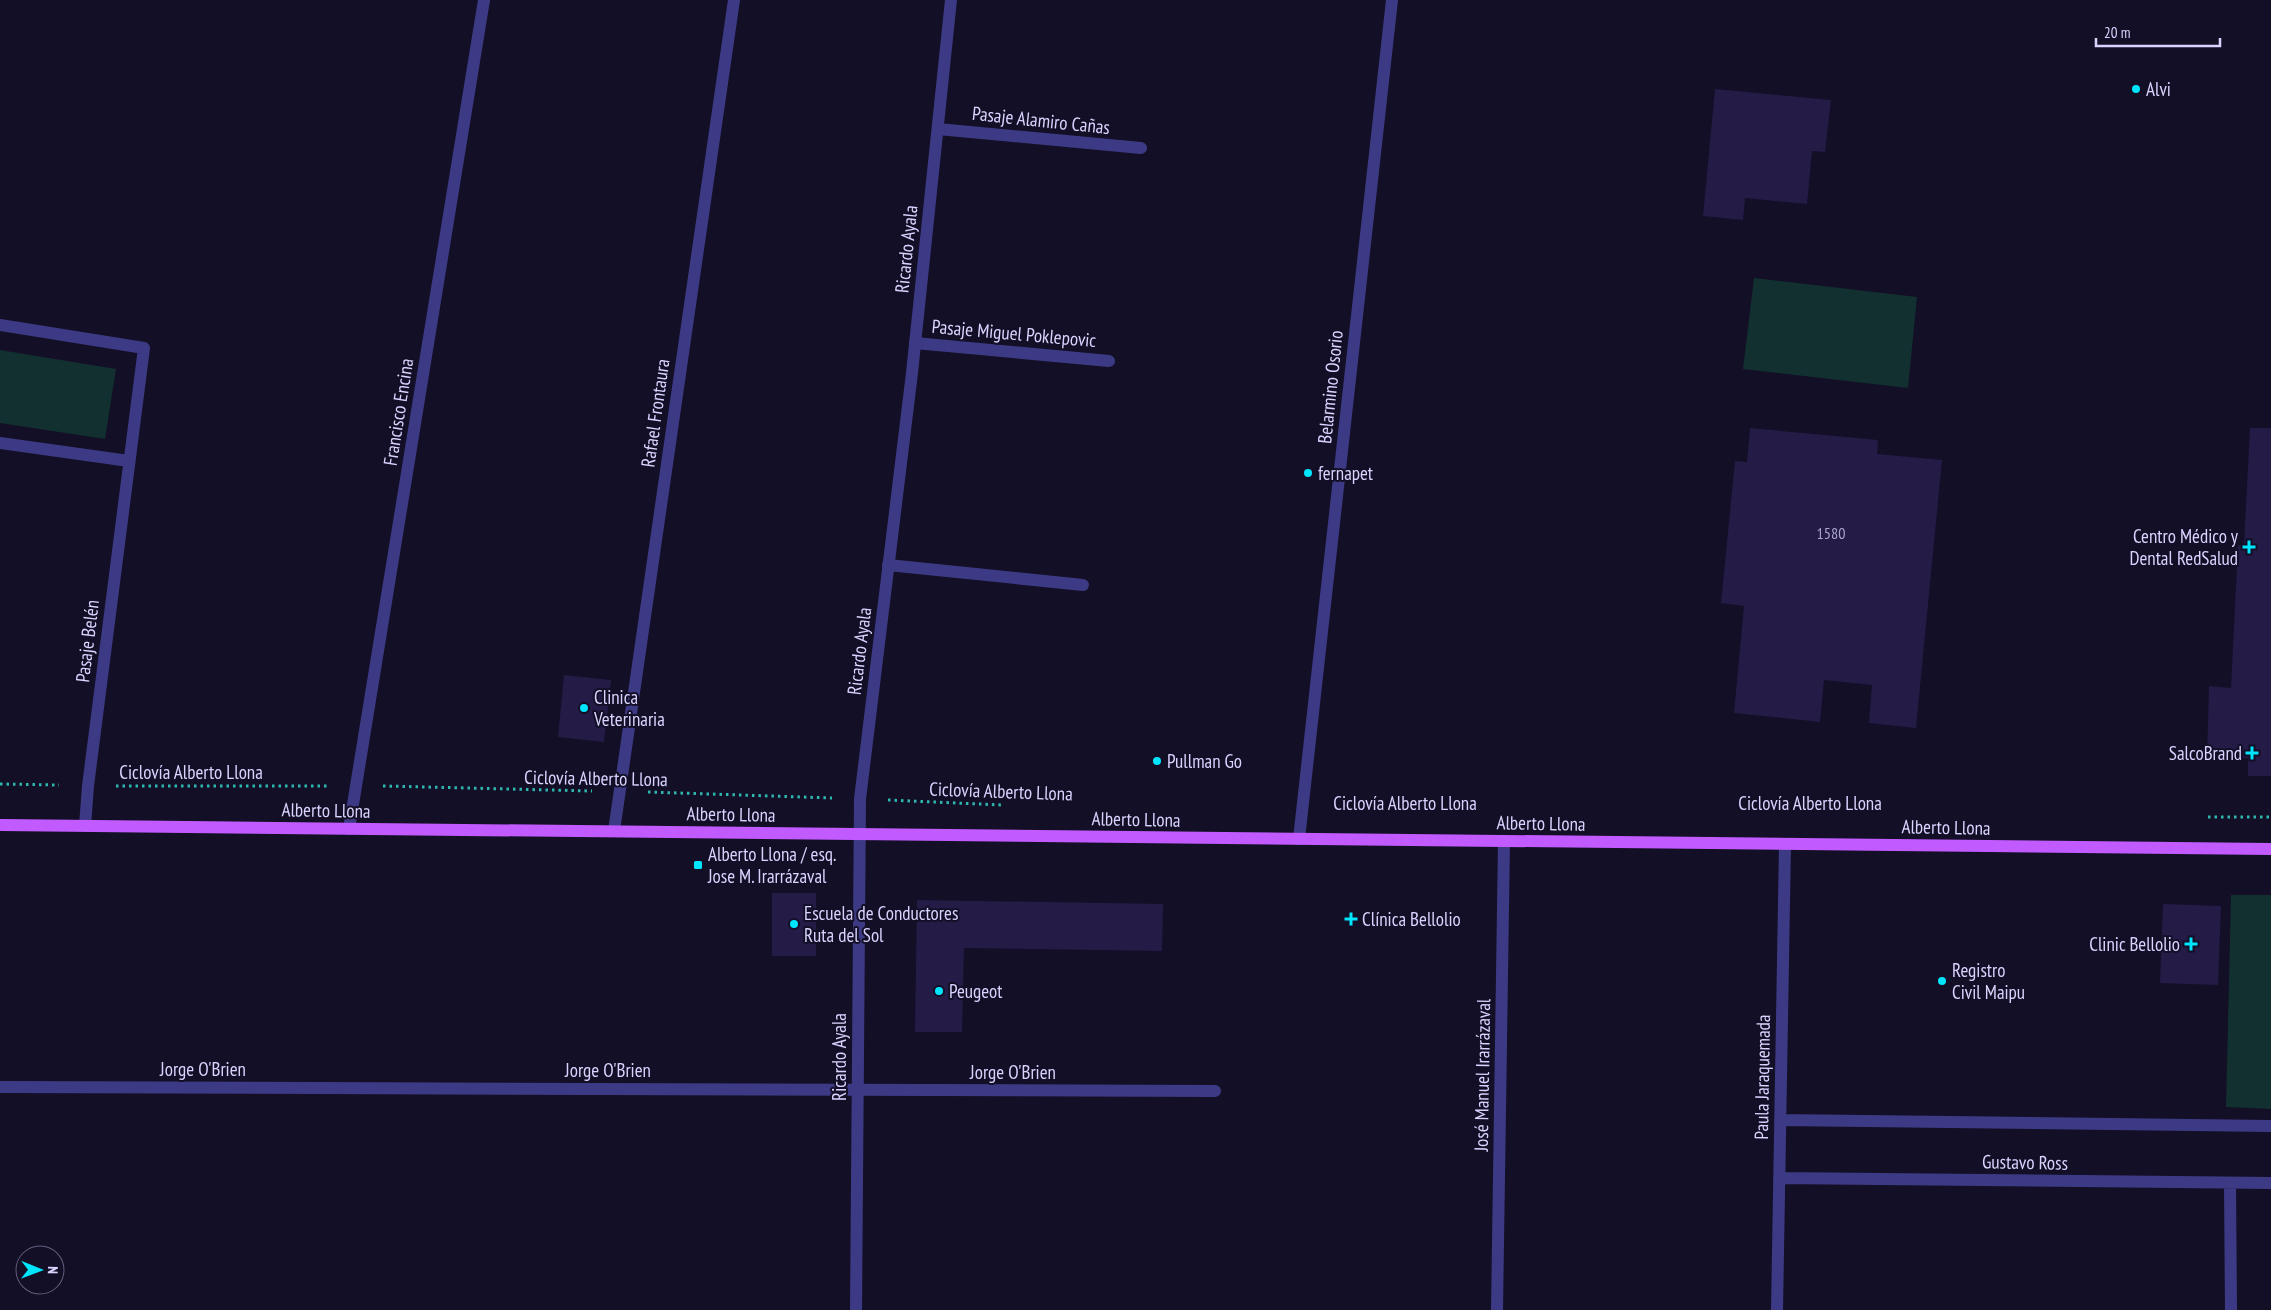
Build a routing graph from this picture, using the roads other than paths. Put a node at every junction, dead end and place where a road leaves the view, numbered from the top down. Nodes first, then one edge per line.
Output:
1 (484, 0) edge
2 (734, 0) edge
3 (951, 0) edge
4 (1392, 0) edge
5 (938, 129) junction
6 (1140, 148) dead end
7 (0, 324) edge
8 (915, 343) junction
9 (1109, 361) dead end
10 (0, 444) edge
11 (129, 461) junction
12 (888, 565) junction
13 (1083, 585) dead end
14 (0, 825) edge
15 (85, 826) junction
16 (349, 829) junction
17 (614, 831) junction
18 (859, 834) junction
19 (1299, 839) junction
20 (1504, 841) junction
21 (1785, 844) junction
22 (2271, 849) edge
23 (0, 1087) edge
24 (857, 1090) junction
25 (1215, 1091) dead end
26 (1780, 1120) junction
27 (2271, 1126) edge
28 (1779, 1178) junction
29 (2230, 1183) junction
30 (2271, 1183) edge
31 (856, 1310) edge
32 (1497, 1310) edge
33 (1777, 1310) edge
34 (2231, 1310) edge

1 - 16 street, Francisco Encina
2 - 17 street, Rafael Frontaura
3 - 5 street, Ricardo Ayala
4 - 19 street, Belarmino Osorio
5 - 6 street, Pasaje Alamiro Cañas
5 - 8 street, Ricardo Ayala
7 - 11 street, Pasaje Belén
8 - 9 street, Pasaje Miguel Poklepovic
8 - 12 street, Ricardo Ayala
10 - 11 street
11 - 15 street, Pasaje Belén
12 - 13 street
12 - 18 street, Ricardo Ayala
14 - 15 main road, Alberto Llona
15 - 16 main road, Alberto Llona
16 - 17 main road, Alberto Llona
17 - 18 main road, Alberto Llona
18 - 19 main road, Alberto Llona
18 - 24 street, Ricardo Ayala
19 - 20 main road, Alberto Llona
20 - 21 main road, Alberto Llona
20 - 32 street, José Manuel Irarrázaval
21 - 22 main road, Alberto Llona
21 - 26 street, Paula Jaraquemada
23 - 24 street, Jorge O'Brien
24 - 25 street, Jorge O'Brien
24 - 31 street, Ricardo Ayala
26 - 27 street, Gustavo Ross
26 - 28 street, Paula Jaraquemada
28 - 29 street, Gustavo Ross
28 - 33 street, Paula Jaraquemada
29 - 30 street, Gustavo Ross
29 - 34 street

